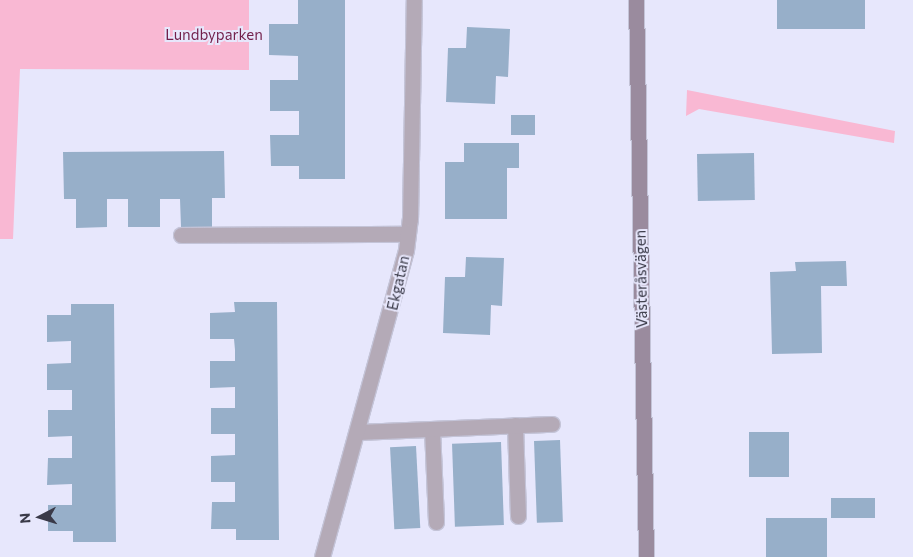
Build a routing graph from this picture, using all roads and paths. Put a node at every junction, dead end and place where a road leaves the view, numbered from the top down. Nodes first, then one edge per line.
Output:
1 (414, 0) edge
2 (636, 0) edge
3 (408, 234) junction
4 (181, 235) dead end
5 (552, 424) dead end
6 (515, 425) junction
7 (432, 429) junction
8 (358, 432) junction
9 (518, 516) dead end
10 (436, 522) dead end
11 (322, 557) edge
12 (646, 557) edge

1 - 3 street, Ekgatan
2 - 12 street, Västeråsvägen
3 - 4 street
3 - 8 street, Ekgatan
5 - 6 street
6 - 7 street
6 - 9 street
7 - 8 street
7 - 10 street
8 - 11 street, Ekgatan

